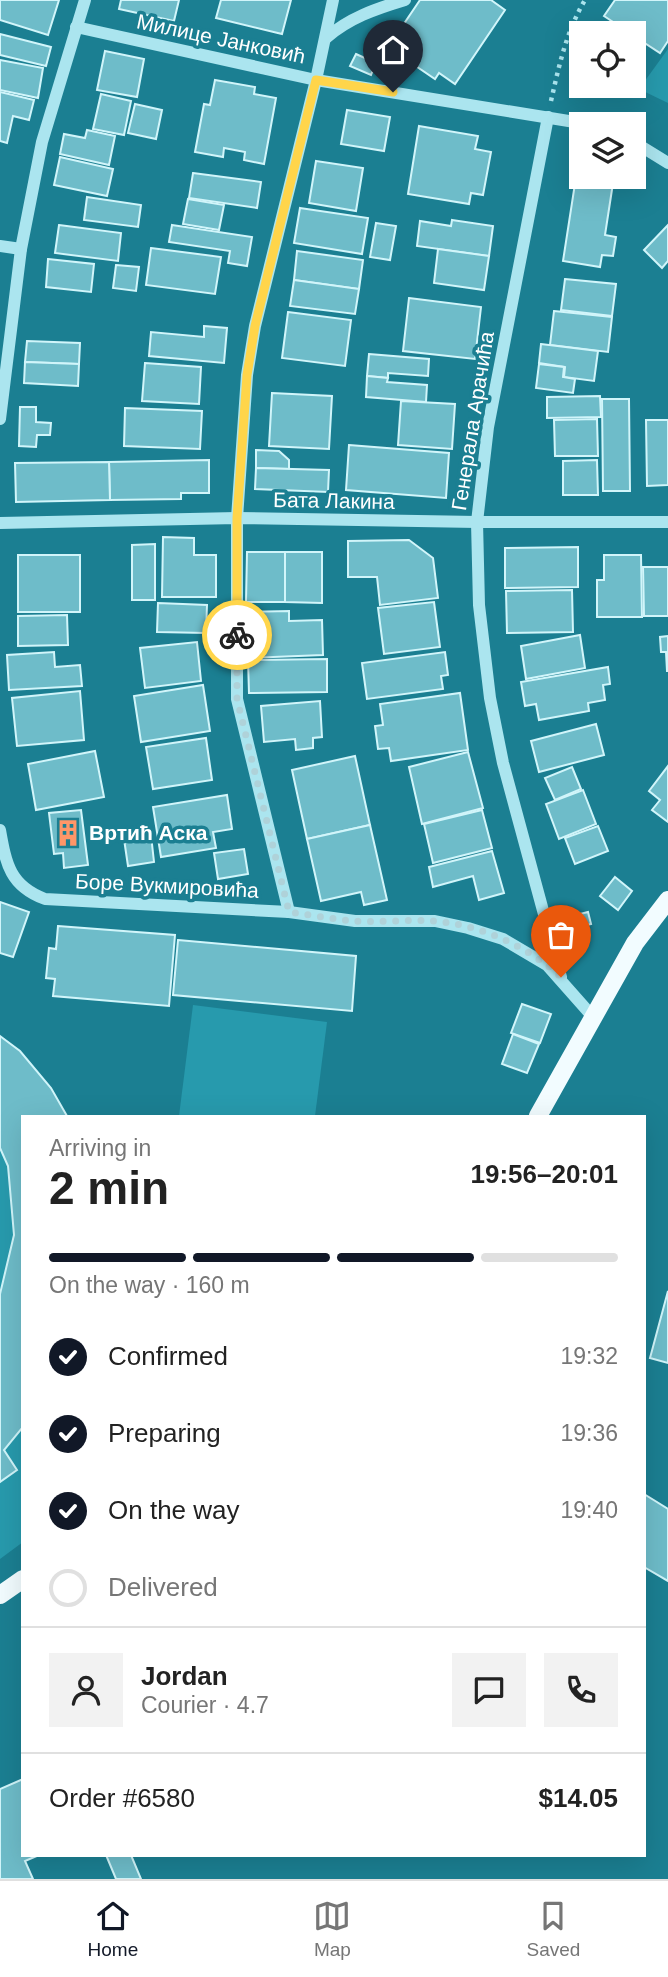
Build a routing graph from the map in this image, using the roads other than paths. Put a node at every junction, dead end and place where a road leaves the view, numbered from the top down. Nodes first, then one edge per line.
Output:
1 (85, 0) edge
2 (333, 0) edge
3 (405, 0) edge
4 (76, 27) junction
5 (325, 39) junction
6 (316, 80) junction
7 (548, 117) junction
8 (569, 121) edge
9 (646, 149) edge
10 (668, 163) edge
11 (0, 246) edge
12 (21, 249) junction
13 (0, 419) edge
14 (237, 518) junction
15 (477, 522) junction
16 (668, 522) edge
17 (0, 523) edge
18 (0, 830) edge
19 (668, 900) edge
20 (289, 912) junction
21 (561, 977) junction
22 (593, 1017) junction
23 (539, 1115) edge
24 (21, 1580) edge
25 (0, 1595) edge

1 - 4 street
2 - 5 street, Милице Јанковић
3 - 5 street, Милице Јанковић
4 - 6 street, Милице Јанковић
4 - 12 street
5 - 6 street, Милице Јанковић
6 - 7 street, Милице Јанковић
6 - 14 street
7 - 8 street, Милице Јанковић
7 - 15 street, Генерала Арачића
9 - 10 street
11 - 12 street
12 - 13 street
14 - 15 street, Бата Лакина
14 - 17 street, Бата Лакина
14 - 20 street
15 - 16 street, Бата Лакина
15 - 21 street, Генерала Арачића
18 - 20 street, Боре Вукмировића
19 - 22 main road
20 - 21 street, Боре Вукмировића
21 - 22 street, Боре Вукмировића
22 - 23 main road
24 - 25 main road

